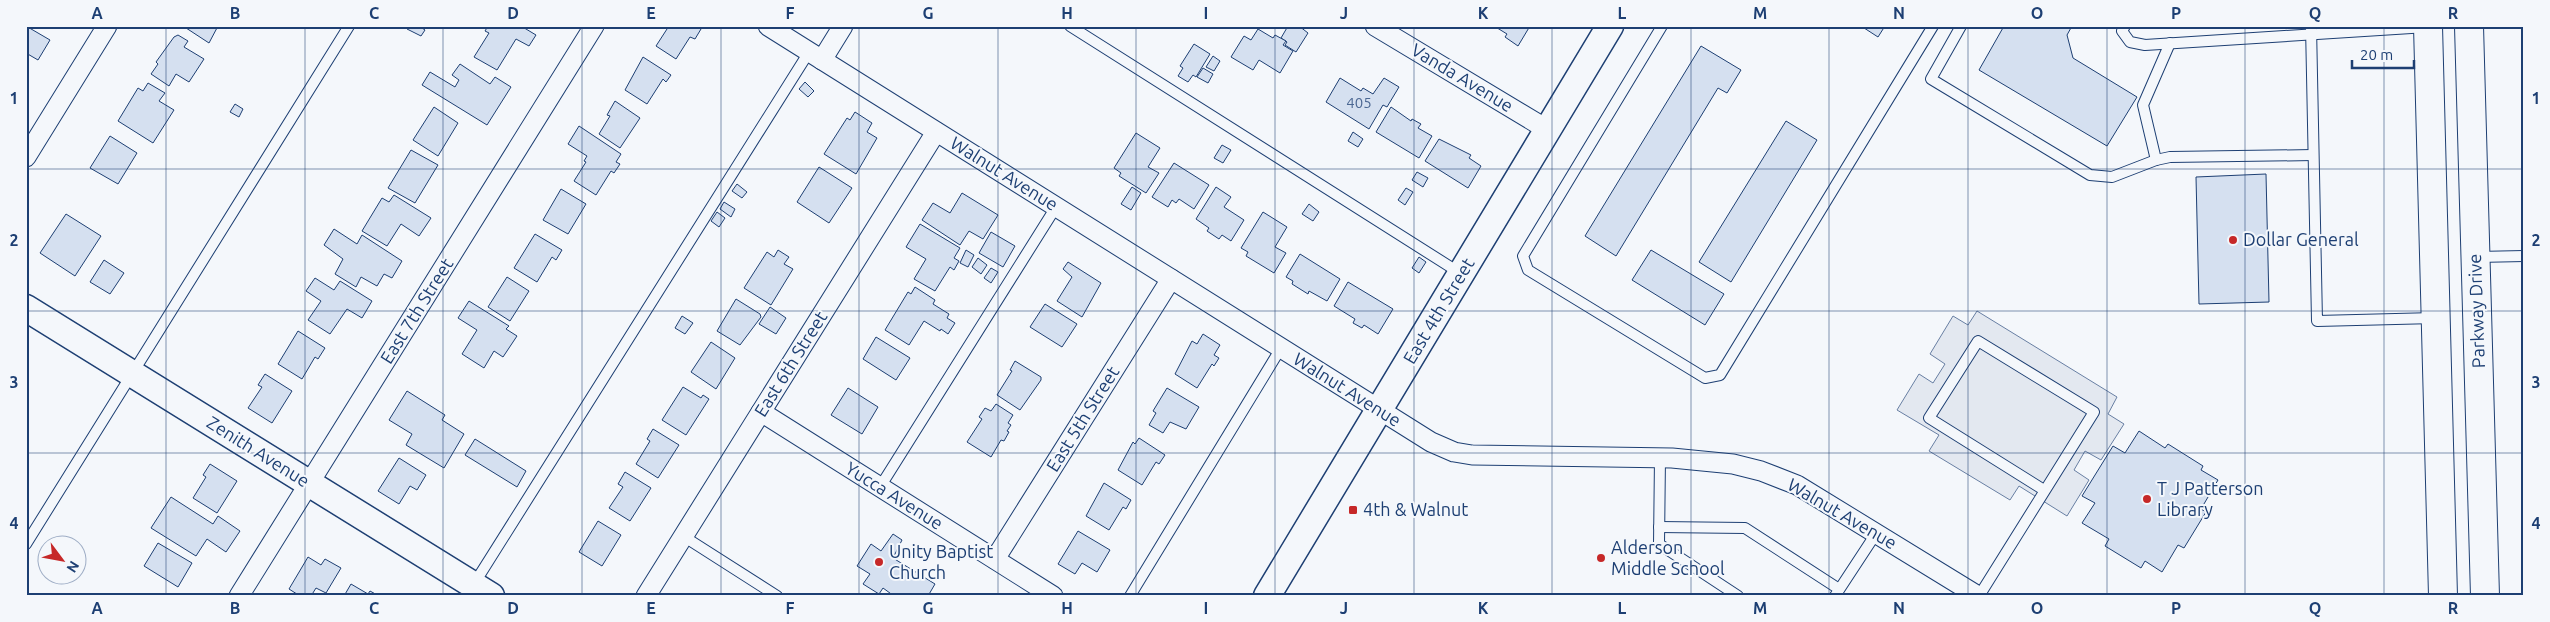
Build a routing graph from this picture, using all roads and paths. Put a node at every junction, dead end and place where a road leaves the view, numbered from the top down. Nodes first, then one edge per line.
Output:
1 (107, 26) edge
2 (350, 26) edge
3 (594, 26) edge
4 (768, 26) edge
5 (843, 26) edge
6 (1070, 26) edge
7 (1375, 26) edge
8 (1610, 26) edge
9 (1662, 26) edge
10 (1933, 26) edge
11 (1961, 26) edge
12 (2125, 26) edge
13 (2428, 26) edge
14 (2469, 26) edge
15 (2363, 29) edge
16 (2311, 30) edge
17 (2170, 43) junction
18 (815, 56) junction
19 (1548, 130) junction
20 (936, 132) junction
21 (2314, 155) junction
22 (26, 156) edge
23 (2156, 160) junction
24 (1056, 207) junction
25 (2524, 256) edge
26 (2475, 257) junction
27 (1461, 274) junction
28 (1171, 279) junction
29 (26, 308) edge
30 (2436, 318) junction
31 (1281, 348) junction
32 (131, 373) junction
33 (1379, 410) junction
34 (761, 412) junction
35 (1660, 458) junction
36 (309, 484) junction
37 (880, 487) junction
38 (2044, 490) junction
39 (1659, 527) junction
40 (1877, 532) junction
41 (683, 536) junction
42 (26, 544) edge
43 (2484, 558) junction
44 (995, 559) junction
45 (482, 590) edge
46 (1837, 592) edge
47 (239, 596) edge
48 (646, 596) edge
49 (778, 596) edge
50 (1053, 596) edge
51 (1130, 596) edge
52 (1267, 596) edge
53 (1738, 596) edge
54 (1978, 596) edge
55 (2443, 596) edge
56 (2473, 596) edge
57 (2485, 596) edge

1 - 22 street
2 - 32 lane
3 - 36 street, East 7th Street
4 - 18 street, Walnut Avenue
5 - 18 street
6 - 27 lane
7 - 19 street, Vanda Avenue
8 - 19 street, East 4th Street
9 - 10 lane
11 - 23 lane
12 - 17 lane
13 - 15 lane
13 - 30 highway
14 - 26 highway, Parkway Drive
15 - 16 lane
16 - 17 lane
16 - 21 lane
17 - 23 lane
18 - 20 street, Walnut Avenue
18 - 45 lane
19 - 27 street, East 4th Street
20 - 24 street, Walnut Avenue
20 - 34 street, East 6th Street
21 - 23 lane
21 - 30 lane
24 - 28 street, Walnut Avenue
24 - 37 lane
25 - 26 lane
26 - 43 highway, Parkway Drive
27 - 33 street, East 4th Street
28 - 31 street, Walnut Avenue
28 - 44 street, East 5th Street
29 - 32 street, Zenith Avenue
30 - 55 highway
31 - 33 street, Walnut Avenue
31 - 51 lane
32 - 36 street, Zenith Avenue
32 - 42 lane
33 - 35 street, Walnut Avenue
33 - 52 street, East 4th Street
34 - 37 street, Yucca Avenue
34 - 41 street, East 6th Street
35 - 39 lane
35 - 40 street, Walnut Avenue
36 - 45 street, Zenith Avenue
36 - 47 street, East 7th Street
37 - 44 street, Yucca Avenue
38 - 38 lane
38 - 54 lane
39 - 46 lane
39 - 53 lane
40 - 46 lane
40 - 54 street, Walnut Avenue
41 - 48 street, East 6th Street
41 - 49 lane
43 - 56 highway
43 - 57 highway, Parkway Drive
44 - 50 street, Yucca Avenue

